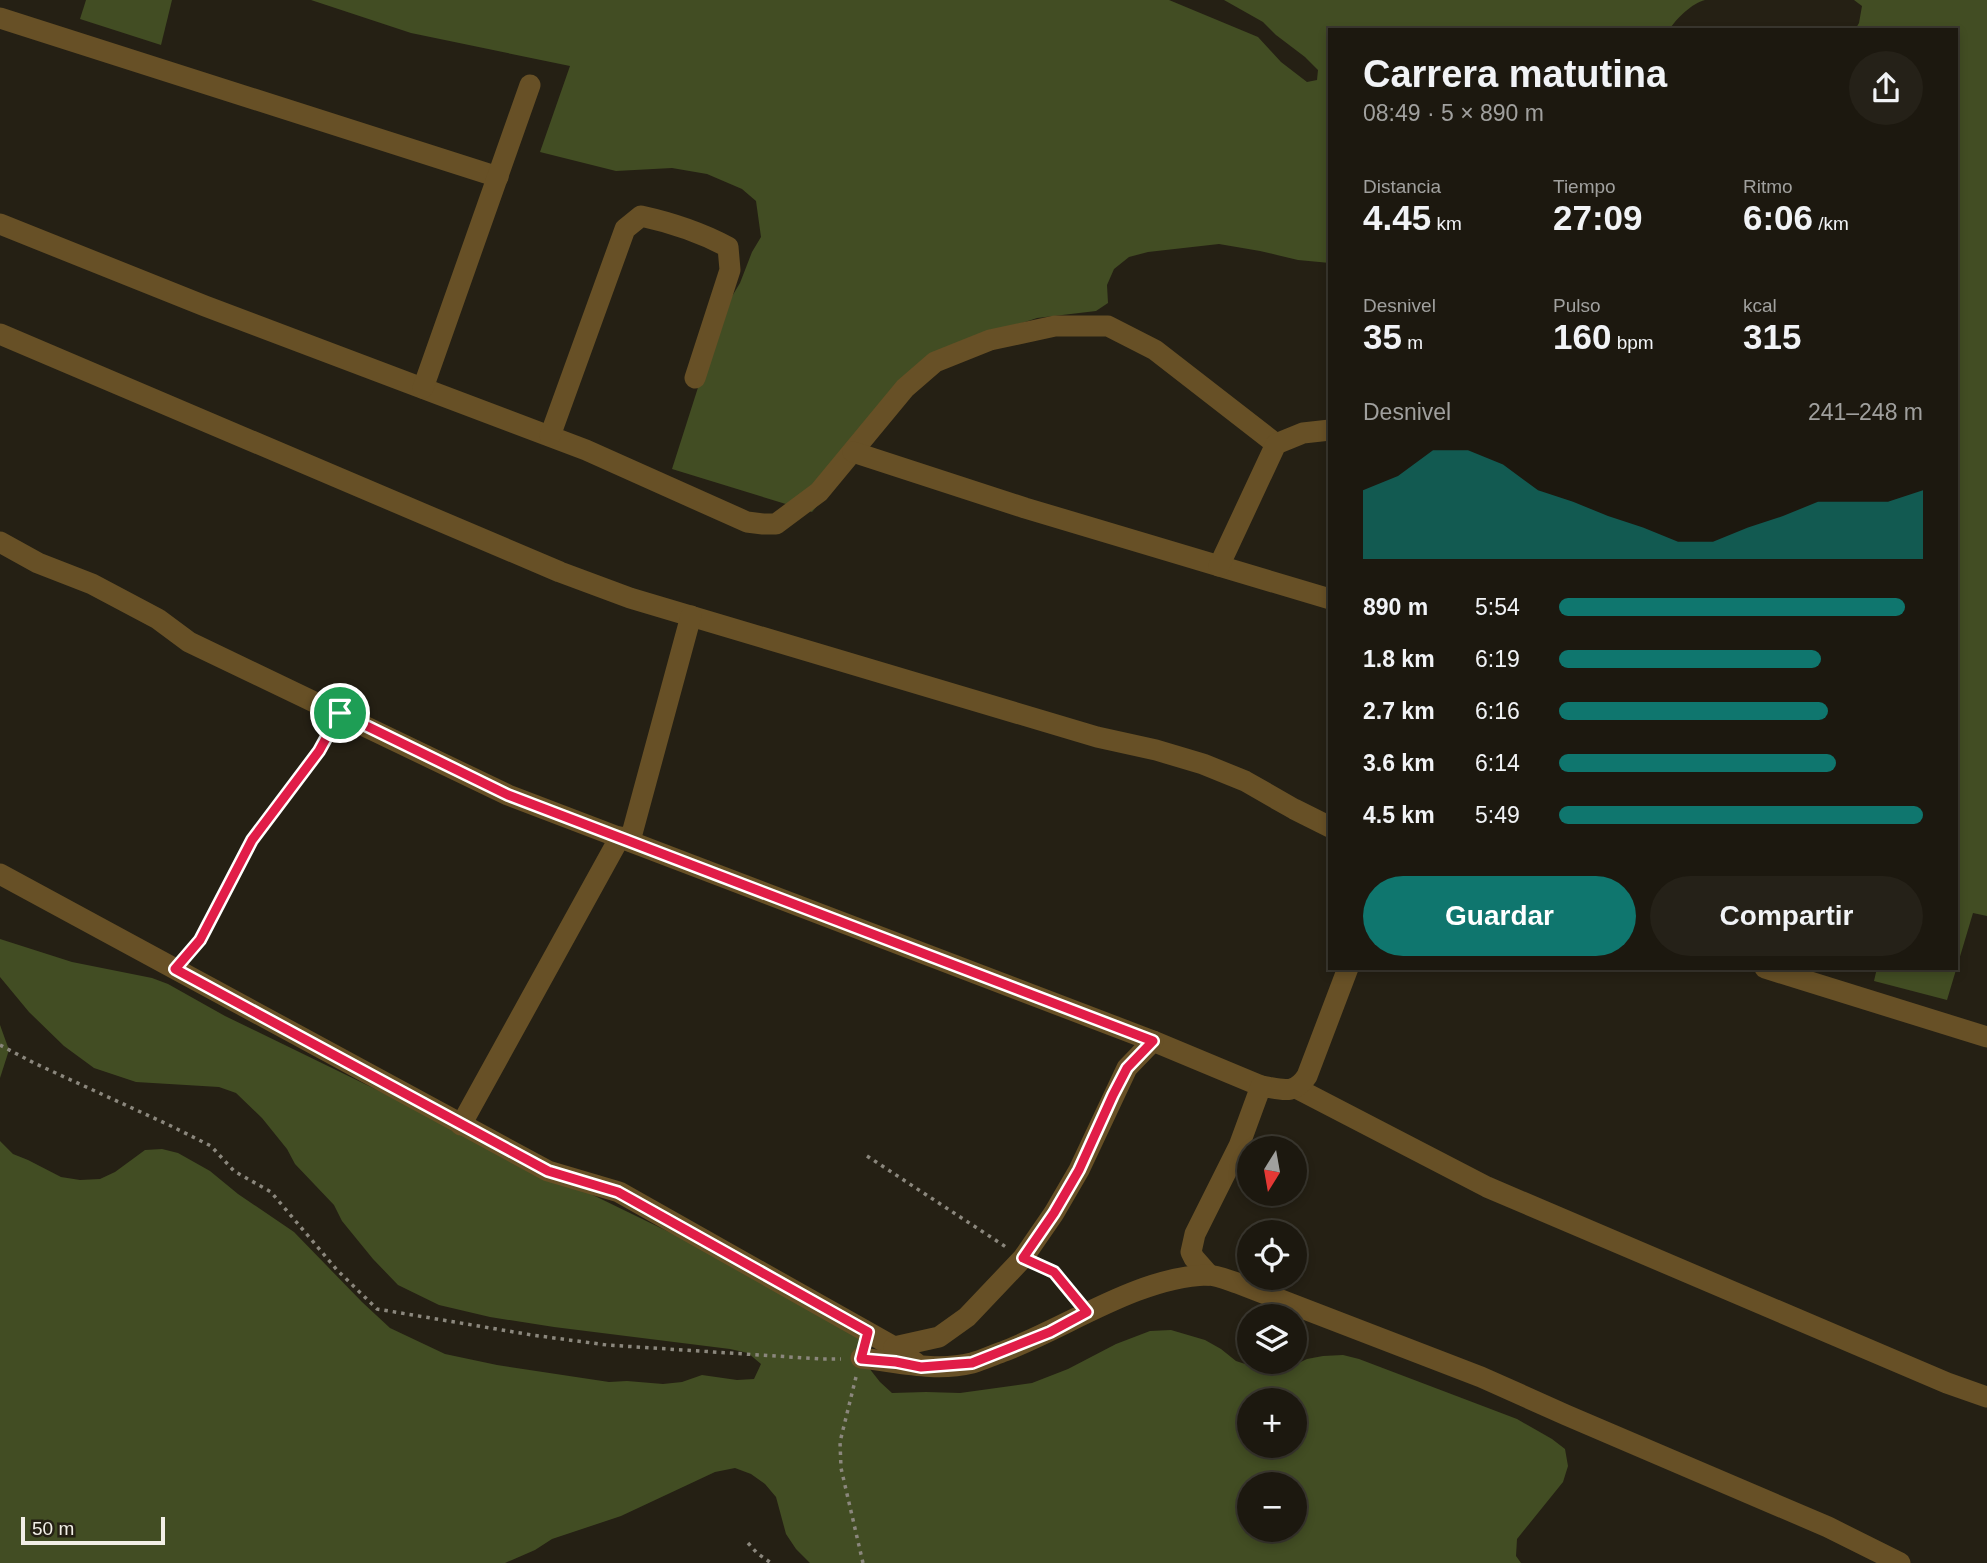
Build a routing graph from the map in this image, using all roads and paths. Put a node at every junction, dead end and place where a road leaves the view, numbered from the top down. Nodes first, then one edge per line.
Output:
1 (0, 18) edge
2 (530, 85) dead end
3 (498, 177) junction
4 (0, 224) edge
5 (0, 334) edge
6 (695, 378) dead end
7 (423, 388) junction
8 (1328, 430) edge
9 (550, 436) junction
10 (1276, 444) junction
11 (853, 452) junction
12 (0, 542) edge
13 (1219, 566) junction
14 (1328, 598) edge
15 (691, 616) junction
16 (340, 713) junction
17 (1328, 826) edge
18 (625, 839) junction
19 (0, 874) edge
20 (175, 969) junction
21 (1347, 970) edge
22 (1771, 970) edge
23 (1987, 1037) edge
24 (1153, 1041) junction
25 (0, 1045) edge
26 (1261, 1086) junction
27 (1296, 1088) junction
28 (461, 1125) junction
29 (867, 1156) dead end
30 (1023, 1258) junction
31 (1209, 1275) junction
32 (1087, 1312) junction
33 (894, 1347) junction
34 (861, 1359) junction
35 (921, 1367) junction
36 (1987, 1397) edge
37 (748, 1543) dead end
38 (771, 1563) edge
39 (863, 1563) edge
40 (1900, 1563) edge

1 - 3 street
2 - 3 street
3 - 7 street
4 - 7 street
5 - 15 street
6 - 9 street
7 - 9 street
8 - 10 street
9 - 11 street
10 - 11 street
10 - 13 street
11 - 13 street
12 - 16 street
13 - 14 street
15 - 17 street
15 - 18 street
16 - 18 street
16 - 20 path
18 - 24 street
18 - 28 street
19 - 20 street
20 - 28 street
21 - 27 street
22 - 23 street
24 - 26 street
24 - 30 street
25 - 34 path
26 - 27 street
26 - 31 street
27 - 36 street
28 - 33 street
29 - 30 path
30 - 32 path
30 - 33 street
31 - 32 street
31 - 40 street
32 - 35 street
33 - 35 street
34 - 35 street
34 - 39 path
37 - 38 path

